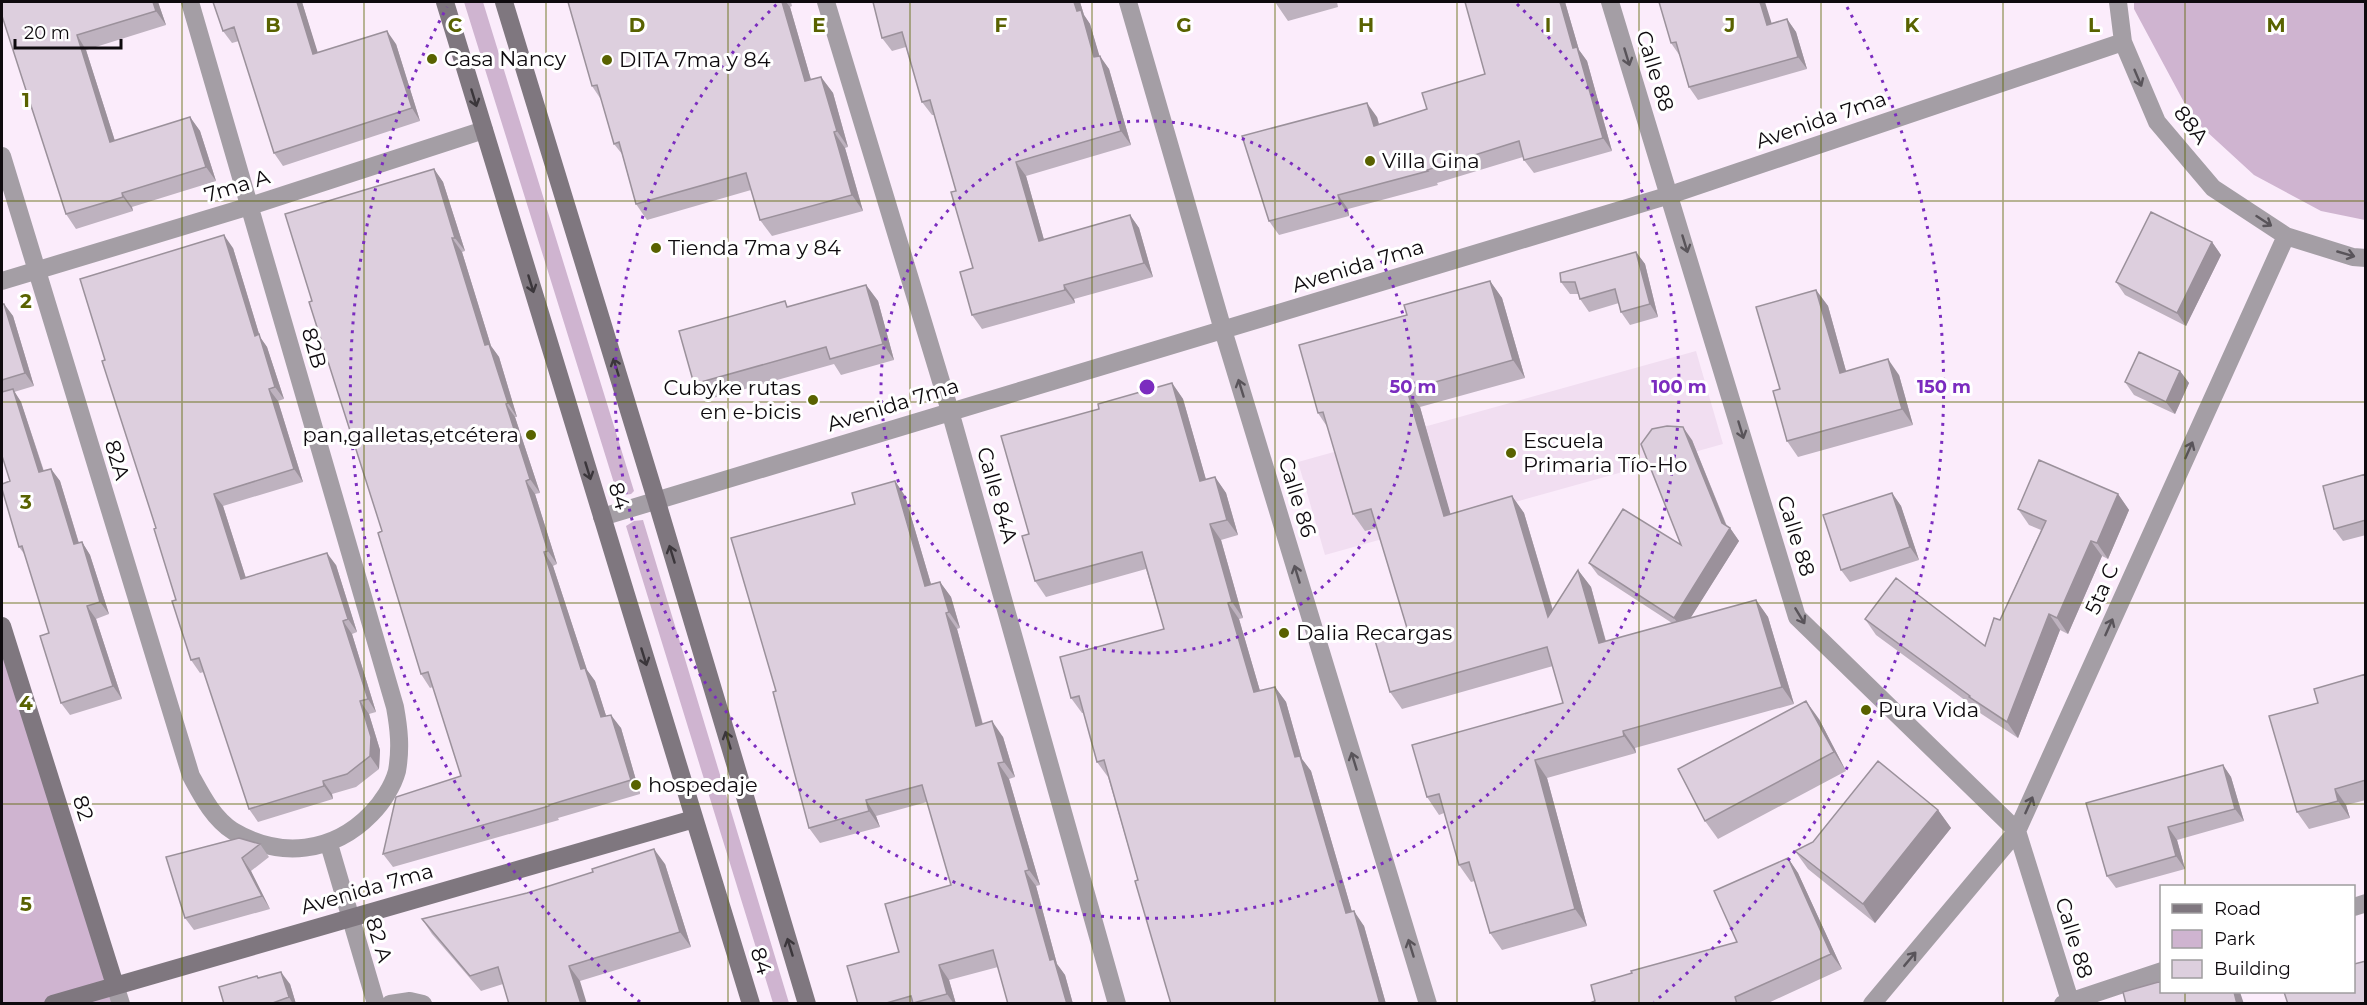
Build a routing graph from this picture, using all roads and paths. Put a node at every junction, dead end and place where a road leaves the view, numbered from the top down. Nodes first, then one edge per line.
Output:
1 (190, 2) edge
2 (445, 2) edge
3 (504, 2) edge
4 (826, 2) edge
5 (1128, 2) edge
6 (1610, 2) edge
7 (2118, 2) edge
8 (2123, 42) junction
9 (484, 130) junction
10 (2, 156) edge
11 (1670, 195) junction
12 (250, 206) junction
13 (2286, 236) junction
14 (2366, 258) edge
15 (35, 271) junction
16 (2, 281) edge
17 (1223, 330) junction
18 (950, 411) junction
19 (656, 499) junction
20 (602, 517) junction
21 (2, 626) edge
22 (694, 819) junction
23 (2017, 831) junction
24 (328, 844) junction
25 (349, 918) junction
26 (2160, 972) edge
27 (115, 985) junction
28 (2068, 1003) edge
29 (53, 1004) edge
30 (121, 1004) edge
31 (376, 1004) edge
32 (390, 1004) edge
33 (423, 1004) edge
34 (751, 1004) edge
35 (807, 1004) edge
36 (1117, 1004) edge
37 (1428, 1004) edge
38 (1872, 1004) edge

1 - 12 street, 82B
2 -> 9 main road, 84
19 -> 3 main road, 84
4 - 18 street, Calle 84A
5 - 17 street, Calle 86
6 -> 11 street, Calle 88
7 - 8 street, 88A
8 - 11 street, Avenida 7ma
8 -> 13 street, 88A
9 - 12 street, 7ma A
9 -> 20 main road, 84
10 - 15 street, 82A
11 - 17 street, Avenida 7ma
11 -> 23 street, Calle 88
12 - 15 street, 7ma A
12 - 24 street, 82B
13 -> 14 street
23 -> 13 street, 5ta C
15 - 16 street, 7ma A
15 - 24 street, 82A
17 - 18 street, Avenida 7ma
37 -> 17 street, Calle 86
18 - 19 street, Avenida 7ma
18 - 36 street, Calle 84A
19 - 20 street, Avenida 7ma
35 -> 19 main road, 84
20 -> 22 main road, 84
21 - 27 main road, 82
22 - 25 main road, Avenida 7ma
22 - 34 main road, 84
23 - 28 street, Calle 88
38 -> 23 street, 5ta C
24 - 25 street, 82 A
25 - 27 main road, Avenida 7ma
25 - 31 street, 82 A
26 - 28 street
27 - 29 main road, Avenida 7ma
27 - 30 street, 82
32 - 33 street

